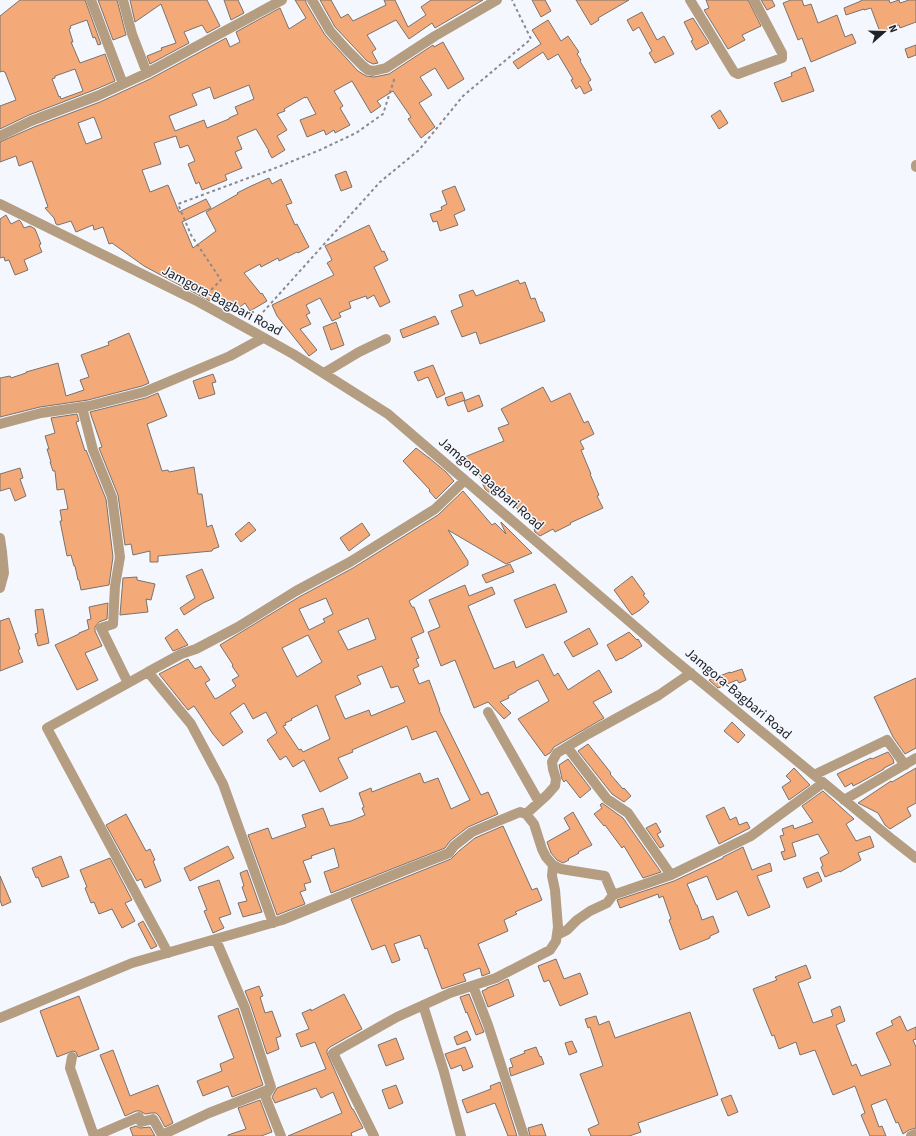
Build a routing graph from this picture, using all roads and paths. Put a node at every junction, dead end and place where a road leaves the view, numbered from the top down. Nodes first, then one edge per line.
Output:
1 (91, 0) edge
2 (123, 0) edge
3 (282, 0) edge
4 (312, 0) edge
5 (497, 0) edge
6 (512, 0) edge
7 (690, 0) edge
8 (754, 0) edge
9 (386, 68) junction
10 (147, 73) junction
11 (122, 84) junction
12 (0, 136) edge
13 (0, 204) edge
14 (199, 302) junction
15 (248, 329) junction
16 (263, 338) junction
17 (386, 339) dead end
18 (324, 373) junction
19 (82, 407) junction
20 (0, 424) edge
21 (465, 480) junction
22 (0, 538) edge
23 (0, 588) edge
24 (148, 672) junction
25 (691, 673) junction
26 (128, 683) junction
27 (488, 712) dead end
28 (567, 746) junction
29 (916, 758) edge
30 (905, 765) junction
31 (814, 775) junction
32 (823, 783) junction
33 (844, 800) junction
34 (539, 802) junction
35 (526, 814) junction
36 (916, 858) edge
37 (553, 865) junction
38 (672, 875) junction
39 (613, 895) junction
40 (273, 923) junction
41 (557, 935) junction
42 (216, 940) junction
43 (168, 953) junction
44 (473, 986) junction
45 (423, 1005) junction
46 (0, 1018) edge
47 (72, 1057) dead end
48 (270, 1089) junction
49 (916, 1134) edge
50 (94, 1136) edge
51 (282, 1136) edge
52 (374, 1136) edge
53 (461, 1136) edge
54 (524, 1136) edge
55 (911, 1136) edge

1 - 11 street
2 - 10 street
3 - 10 street
4 - 9 street
5 - 9 street
6 - 15 path
7 - 8 street
9 - 14 path
10 - 11 street
11 - 12 street
13 - 14 street, Jamgora-Bagbari Road
14 - 15 street, Jamgora-Bagbari Road
15 - 16 street, Jamgora-Bagbari Road
16 - 18 street, Jamgora-Bagbari Road
16 - 19 street
17 - 18 street
18 - 21 street, Jamgora-Bagbari Road
19 - 20 street
19 - 26 street
21 - 24 street
21 - 25 street, Jamgora-Bagbari Road
22 - 23 street
24 - 26 street
24 - 40 street
25 - 28 street
25 - 31 street, Jamgora-Bagbari Road
26 - 43 street
27 - 34 street
28 - 34 street
28 - 38 street
29 - 30 street
30 - 31 street
30 - 33 street
31 - 32 street, Jamgora-Bagbari Road
32 - 33 street, Jamgora-Bagbari Road
32 - 38 street
33 - 36 street, Jamgora-Bagbari Road
34 - 35 street
35 - 37 street
35 - 40 street
37 - 39 street
37 - 41 street
38 - 39 street
39 - 41 street
40 - 42 street
41 - 44 street
42 - 43 street
42 - 48 street
43 - 46 street
44 - 45 street
44 - 54 street
45 - 52 street
45 - 53 street
47 - 50 street
48 - 50 street
48 - 51 street
49 - 55 street

